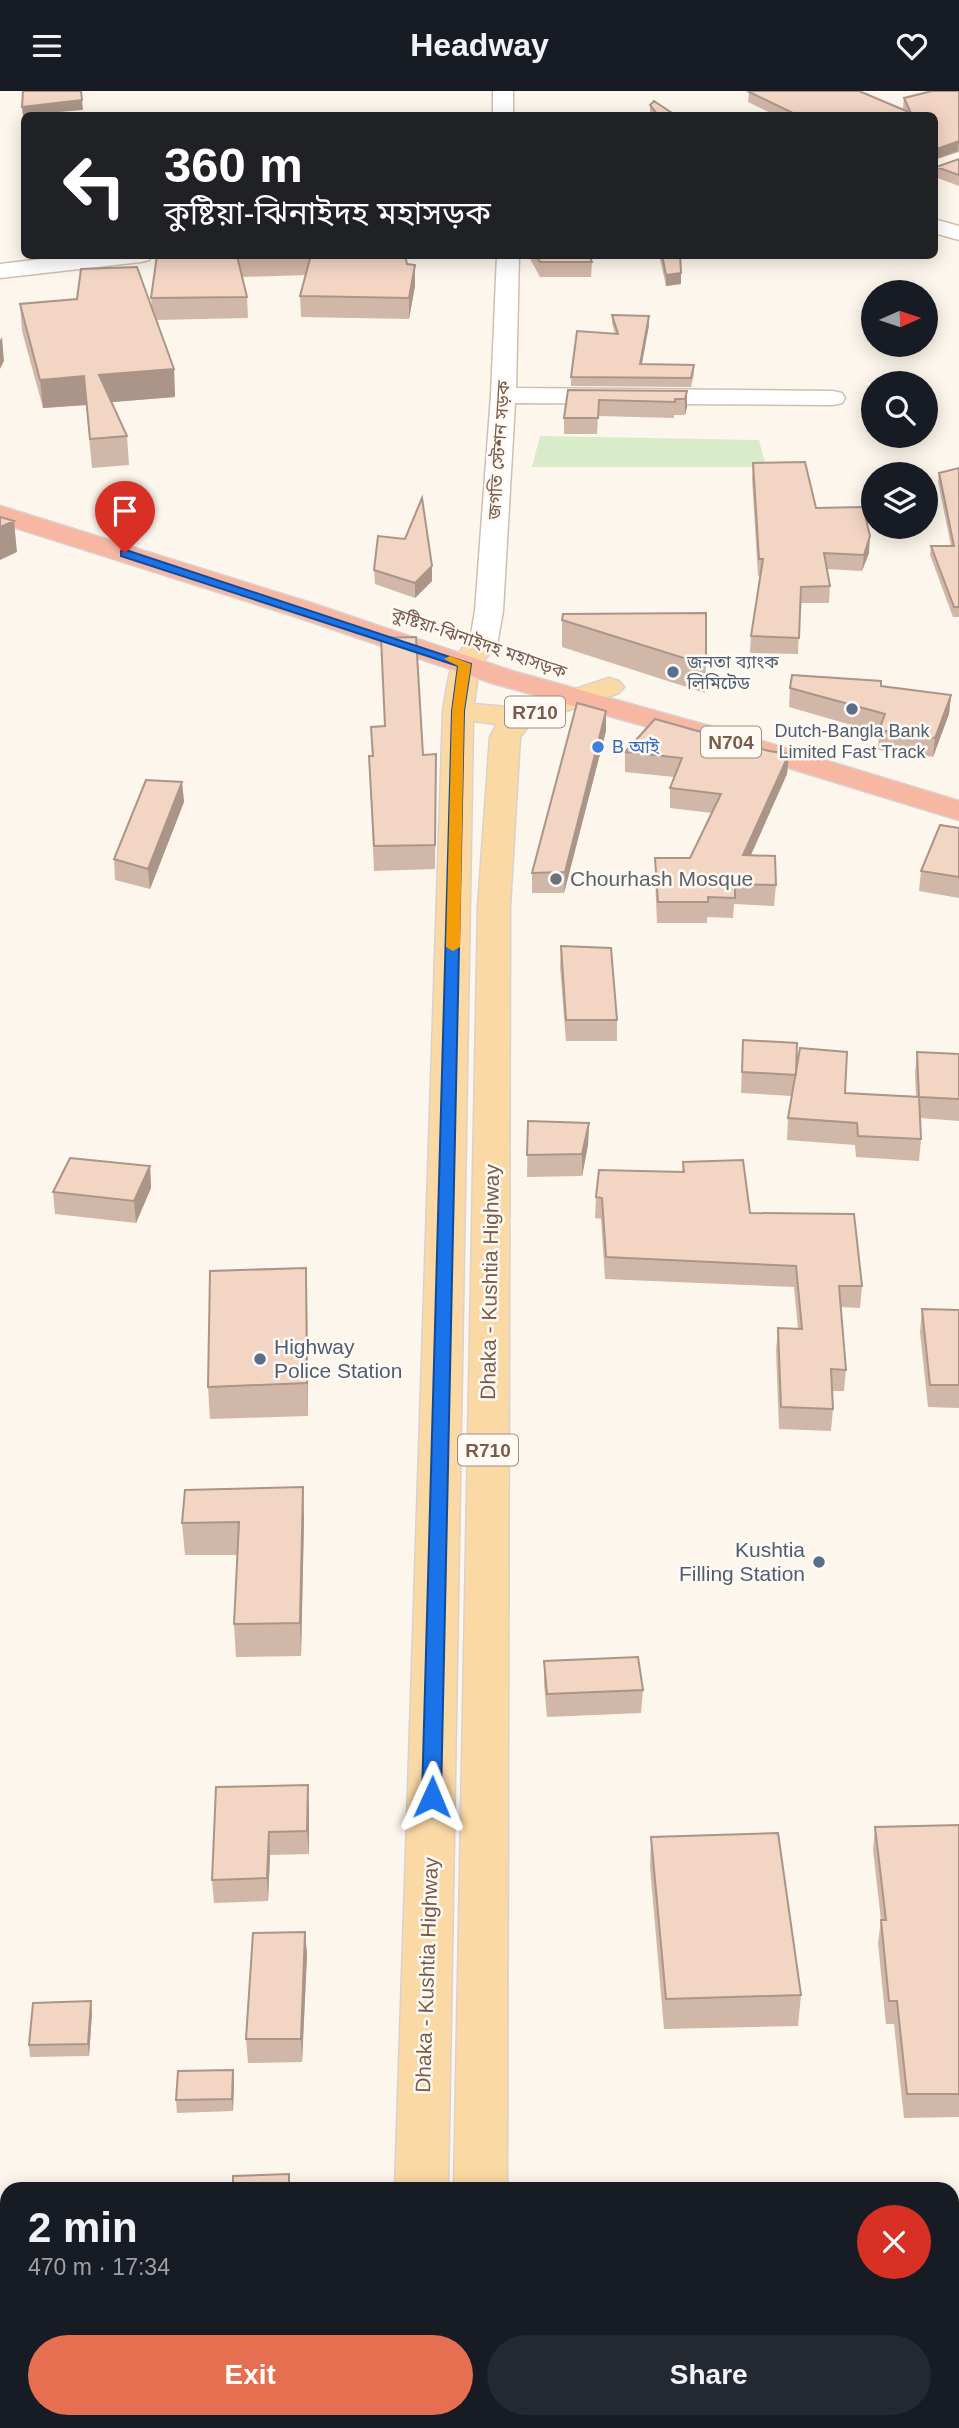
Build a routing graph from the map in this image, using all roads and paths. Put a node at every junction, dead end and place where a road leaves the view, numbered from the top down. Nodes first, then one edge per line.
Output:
1 (503, 91) edge
2 (503, 112) edge
3 (938, 227) edge
4 (959, 233) edge
5 (106, 259) edge
6 (508, 259) edge
7 (0, 271) edge
8 (503, 395) junction
9 (834, 398) dead end
10 (0, 494) edge
11 (0, 514) edge
12 (474, 655) junction
13 (609, 687) junction
14 (573, 697) junction
15 (458, 711) junction
16 (520, 717) junction
17 (959, 788) edge
18 (959, 811) edge
19 (443, 1298) junction
20 (490, 1298) junction
21 (434, 1686) junction
22 (486, 1687) junction
23 (421, 2182) edge
24 (481, 2182) edge

1 - 2 street
3 - 4 street
5 - 7 street
6 - 8 street, জগতি স্টেশন সড়ক
8 - 9 street
8 - 12 street, জগতি স্টেশন সড়ক
10 - 12 highway, কুষ্টিয়া-ঝিনাইদহ মহাসড়ক / N704
11 - 12 highway, কুষ্টিয়া-ঝিনাইদহ মহাসড়ক / N704
12 - 13 highway, কুষ্টিয়া-ঝিনাইদহ মহাসড়ক / N704
12 - 14 highway, কুষ্টিয়া-ঝিনাইদহ মহাসড়ক / N704
12 - 15 main road, Dhaka - Kushtia Highway / R710
13 - 14 main road, R710
13 - 17 highway, কুষ্টিয়া-ঝিনাইদহ মহাসড়ক / N704
14 - 16 main road, R710
14 - 18 highway, কুষ্টিয়া-ঝিনাইদহ মহাসড়ক / N704
15 - 16 main road, R710
15 - 19 main road, Dhaka - Kushtia Highway / R710
16 - 20 main road, Dhaka - Kushtia Highway / R710
19 - 20 main road
19 - 21 main road, Dhaka - Kushtia Highway / R710
20 - 22 main road, Dhaka - Kushtia Highway / R710
21 - 22 main road
21 - 23 main road, Dhaka - Kushtia Highway / R710
22 - 24 main road, Dhaka - Kushtia Highway / R710

